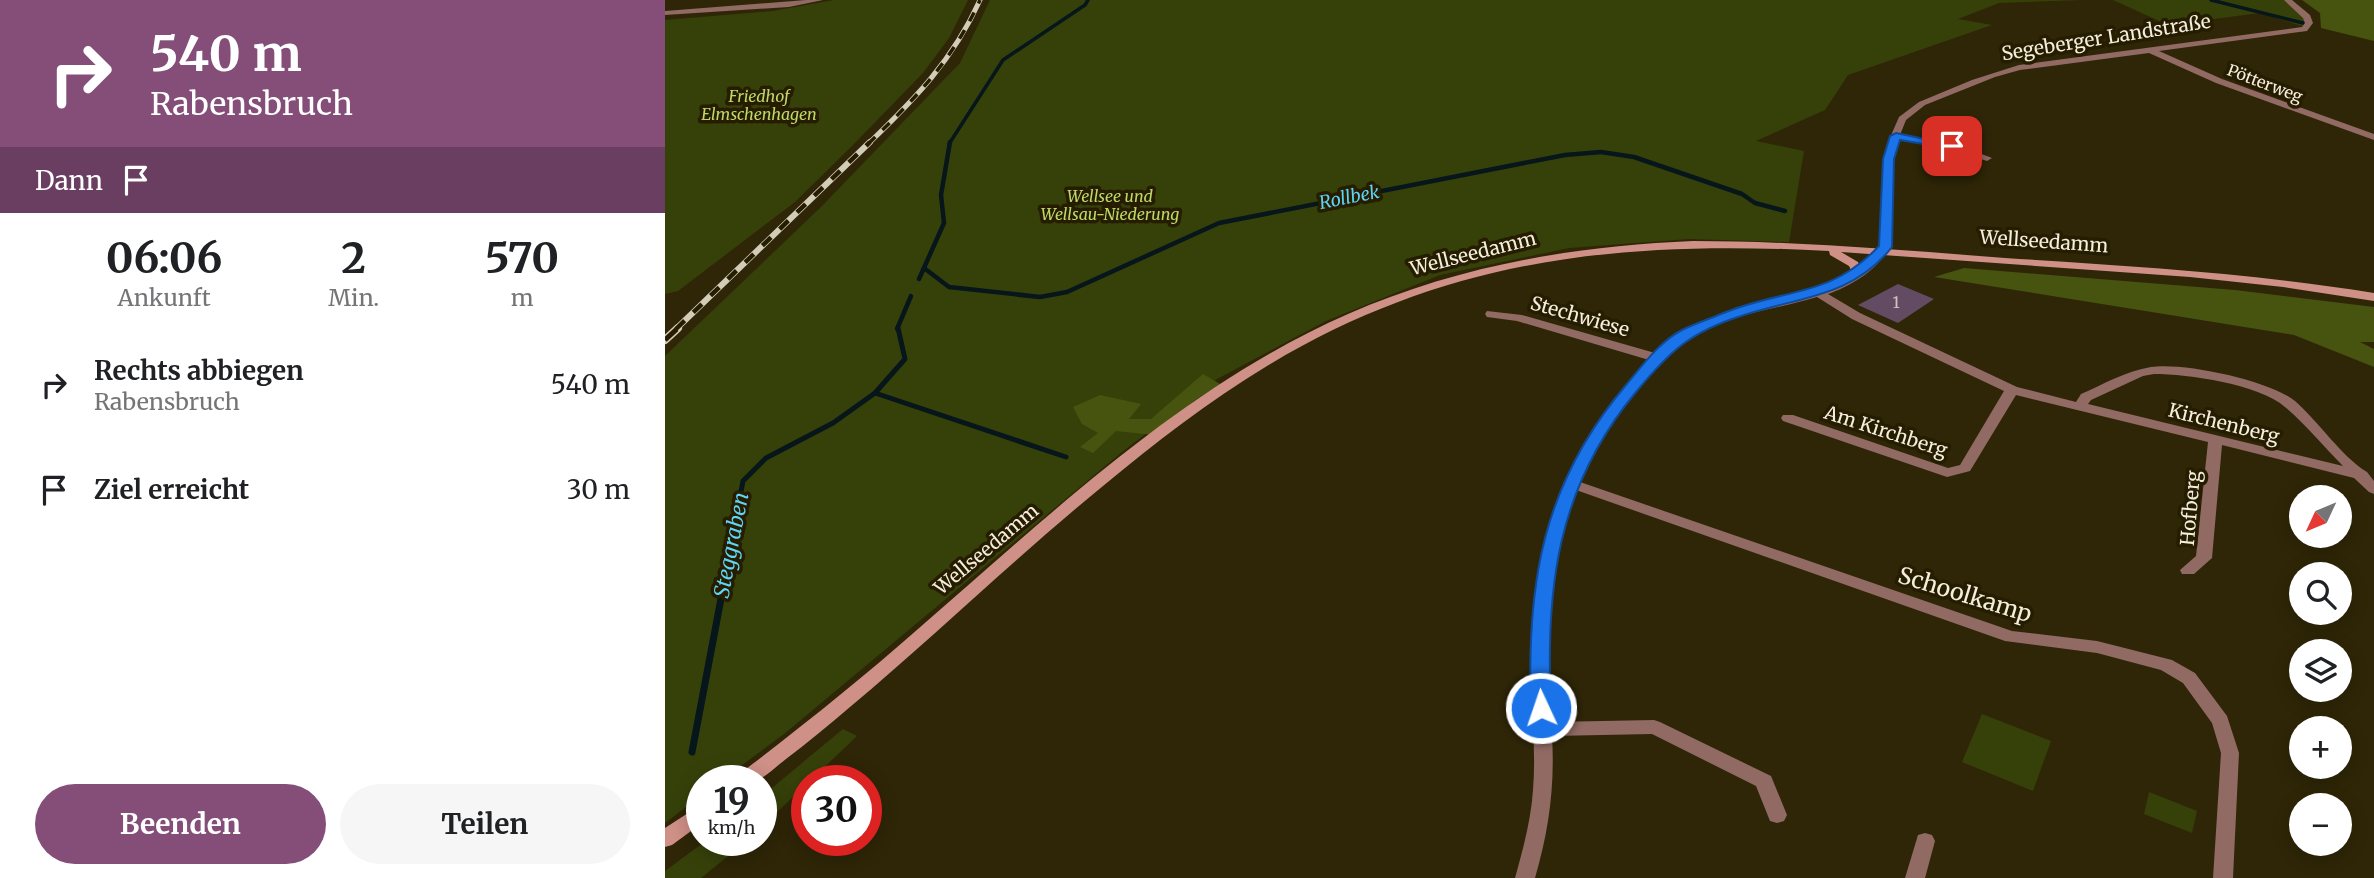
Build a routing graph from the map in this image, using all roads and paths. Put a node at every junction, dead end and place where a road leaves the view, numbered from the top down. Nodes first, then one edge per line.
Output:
1 (819, 0) edge
2 (2288, 0) edge
3 (665, 13) edge
4 (2149, 50) junction
5 (1896, 136) junction
6 (2374, 137) edge
7 (1987, 158) dead end
8 (1817, 248) junction
9 (1881, 252) junction
10 (1858, 274) junction
11 (1817, 292) junction
12 (2374, 297) edge
13 (1491, 314) dead end
14 (1657, 358) junction
15 (2012, 390) junction
16 (2079, 407) junction
17 (1788, 418) dead end
18 (2215, 441) junction
19 (2362, 475) junction
20 (1570, 483) junction
21 (2374, 489) edge
22 (2188, 570) dead end
23 (1542, 729) junction
24 (764, 765) edge
25 (1777, 815) dead end
26 (686, 824) edge
27 (665, 839) edge
28 (1925, 841) dead end
29 (1525, 878) edge
30 (1915, 878) edge
31 (2223, 878) edge

1 - 3 street
2 - 4 street, Segeberger Landstraße
4 - 5 street, Segeberger Landstraße
4 - 6 street, Pötterweg
5 - 7 street
5 - 9 street, Segeberger Landstraße
8 - 9 main road, Wellseedamm
8 - 10 main road
8 - 24 main road, Wellseedamm
9 - 10 street
9 - 12 main road, Wellseedamm
10 - 11 street
11 - 14 street
11 - 15 street, Kirchenberg
13 - 14 street, Stechwiese
14 - 20 street
15 - 16 street, Kirchenberg
15 - 17 street, Am Kirchberg
16 - 18 street, Kirchenberg
16 - 19 street, Kirchenberg
18 - 19 street, Kirchenberg
18 - 22 street, Hofberg
19 - 21 street, Kirchenberg
20 - 23 street
20 - 31 street, Schoolkamp
23 - 25 street
23 - 29 street
26 - 27 main road
28 - 30 street

